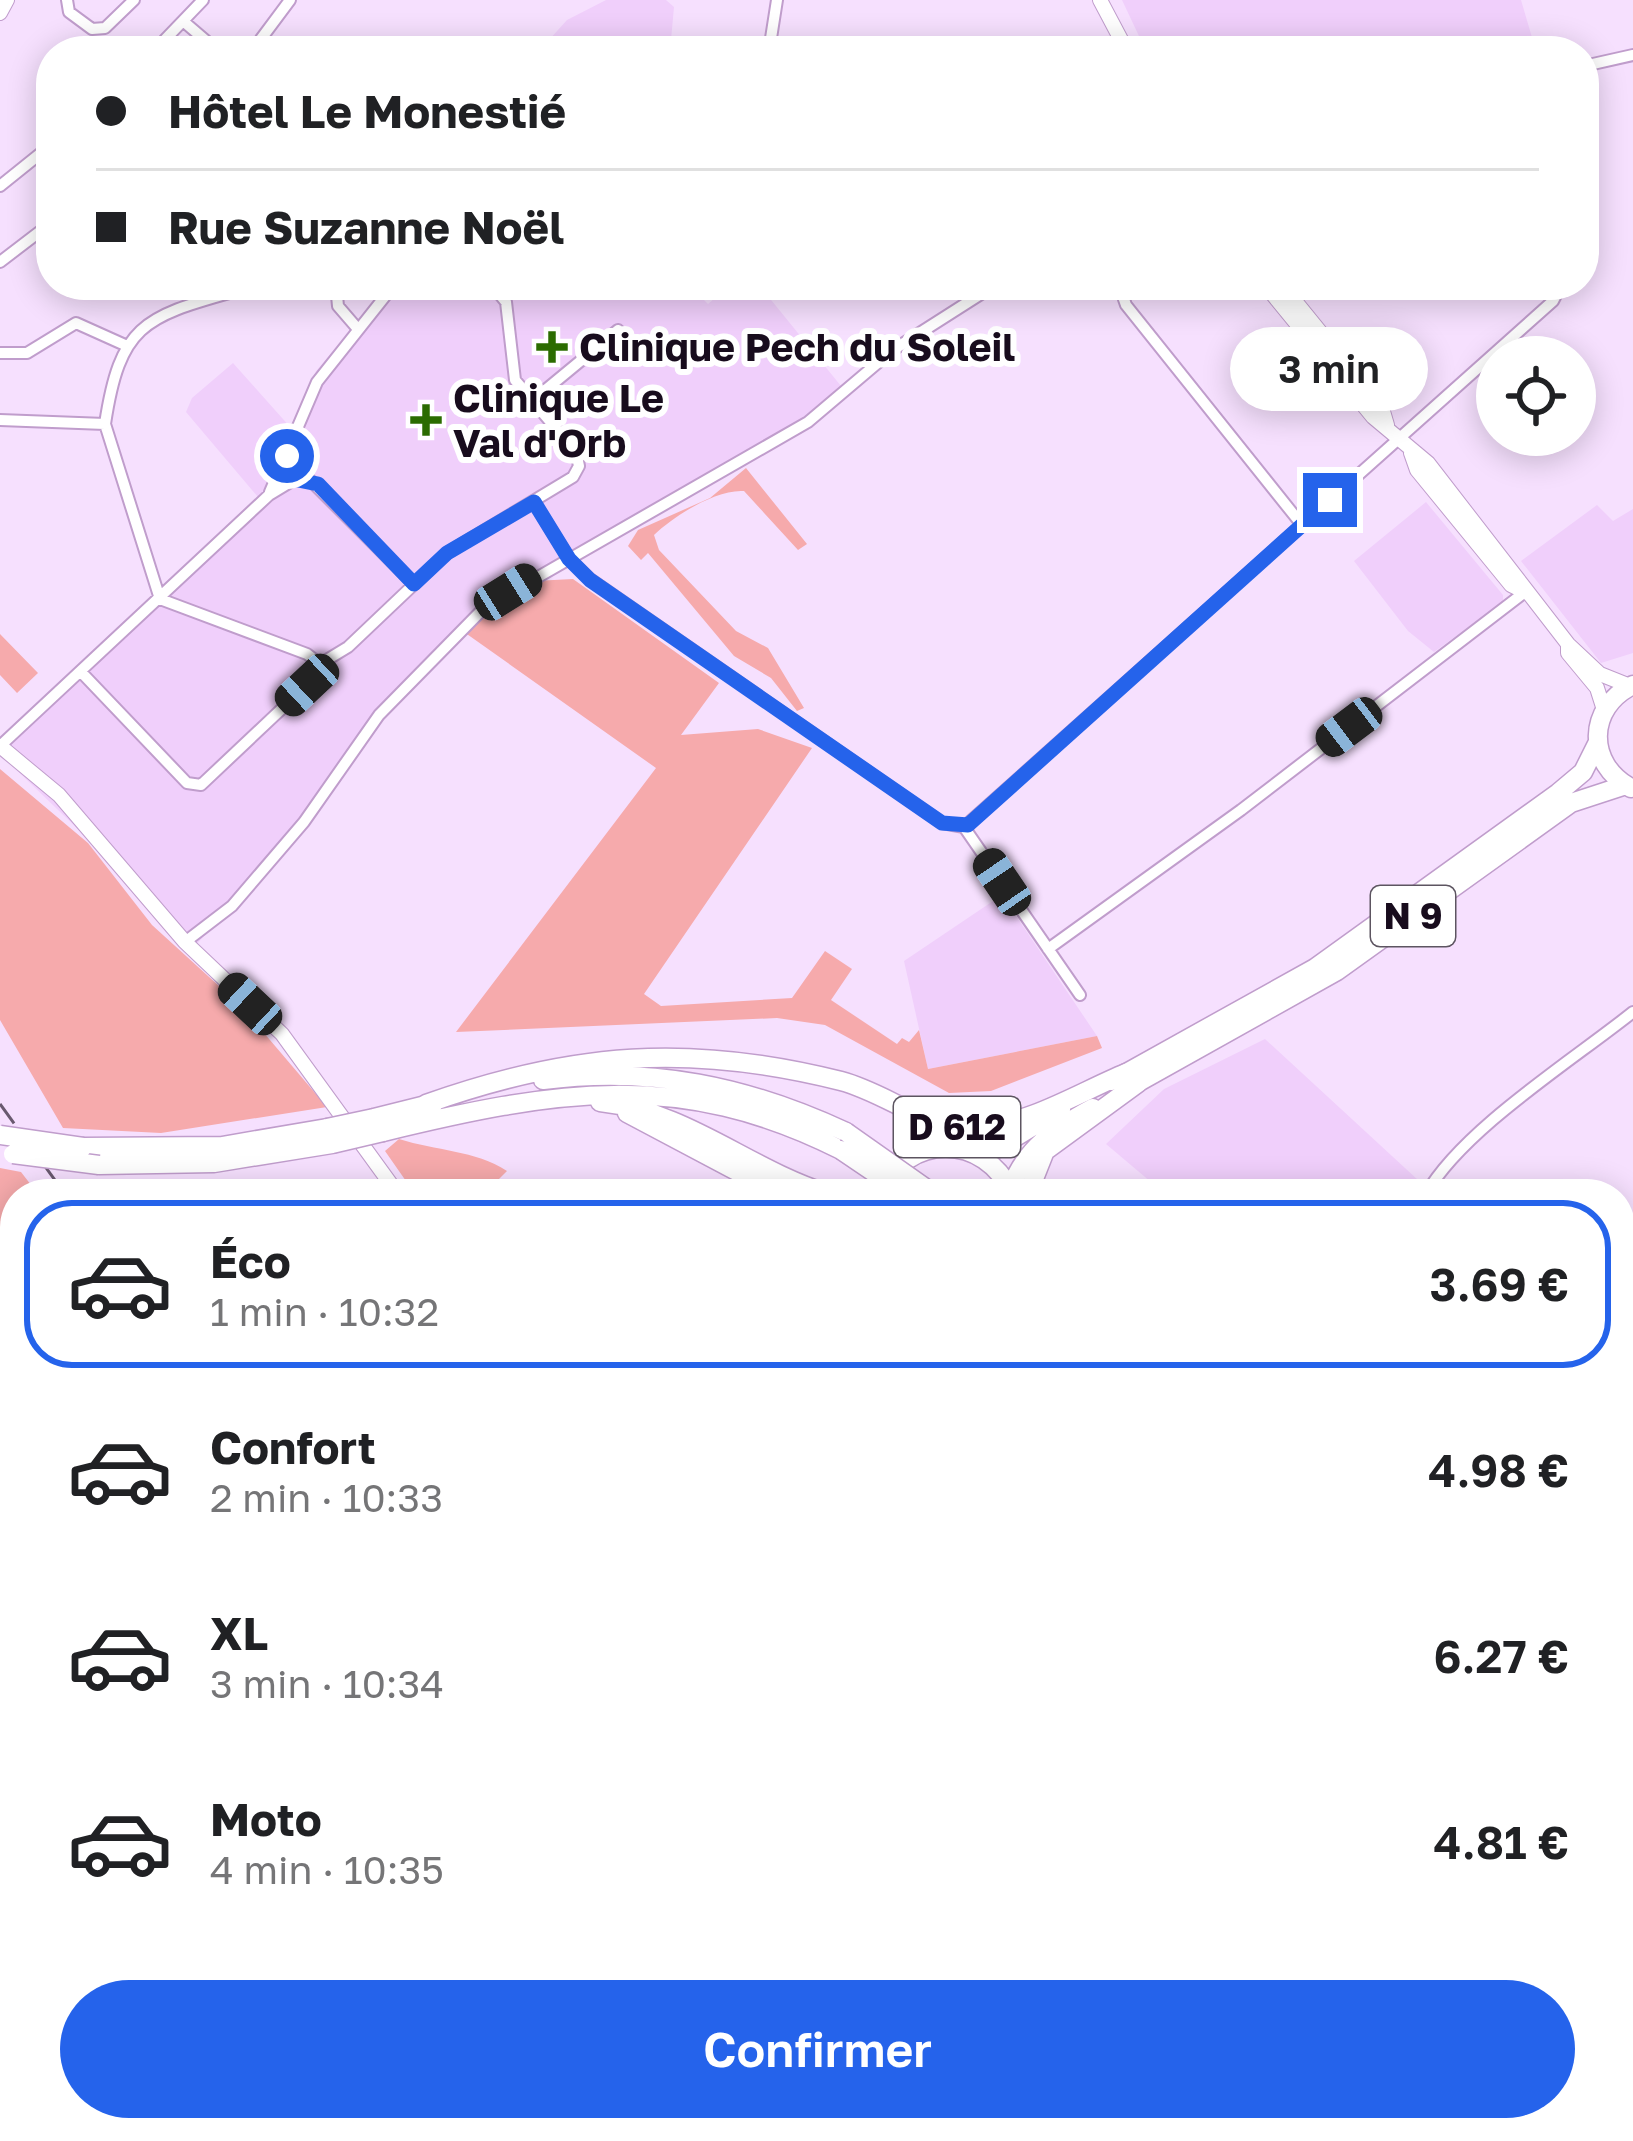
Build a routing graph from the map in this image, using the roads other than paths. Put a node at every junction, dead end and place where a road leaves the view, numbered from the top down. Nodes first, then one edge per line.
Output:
1 (7, 0) edge
2 (67, 0) edge
3 (134, 0) edge
4 (203, 0) edge
5 (290, 0) edge
6 (777, 0) edge
7 (1100, 0) edge
8 (0, 13) edge
9 (183, 21) junction
10 (168, 36) edge
11 (200, 36) edge
12 (263, 36) edge
13 (771, 36) edge
14 (1119, 36) edge
15 (1633, 55) edge
16 (1599, 63) edge
17 (36, 157) edge
18 (0, 186) edge
19 (36, 235) edge
20 (0, 262) edge
21 (204, 300) edge
22 (337, 300) edge
23 (381, 300) edge
24 (504, 300) edge
25 (969, 300) edge
26 (1124, 300) edge
27 (1277, 300) edge
28 (1294, 300) edge
29 (1554, 300) edge
30 (357, 328) junction
31 (618, 330) dead end
32 (125, 345) junction
33 (0, 353) edge
34 (532, 401) junction
35 (0, 420) edge
36 (105, 424) junction
37 (1387, 424) junction
38 (1399, 439) junction
39 (291, 469) junction
40 (534, 502) junction
41 (1302, 525) junction
42 (569, 559) junction
43 (414, 584) junction
44 (1525, 592) junction
45 (160, 598) junction
46 (1568, 644) junction
47 (320, 664) junction
48 (82, 673) junction
49 (1631, 685) edge
50 (1604, 710) junction
51 (22, 730) junction
52 (1597, 744) junction
53 (0, 746) edge
54 (19, 761) junction
55 (1629, 787) edge
56 (964, 827) junction
57 (185, 942) junction
58 (1048, 949) junction
59 (1080, 995) dead end
60 (1633, 1012) edge
61 (789, 1070) junction
62 (1132, 1078) junction
63 (524, 1100) junction
64 (601, 1102) junction
65 (426, 1105) junction
66 (379, 1125) junction
67 (0, 1135) edge
68 (330, 1136) junction
69 (843, 1141) junction
70 (942, 1146) junction
71 (7, 1153) edge
72 (976, 1154) junction
73 (387, 1179) edge
74 (751, 1179) edge
75 (786, 1179) edge
76 (888, 1179) edge
77 (890, 1179) edge
78 (908, 1179) edge
79 (1005, 1179) edge
80 (1027, 1179) edge
81 (1439, 1179) edge

1 - 8 street
2 - 3 street
4 - 9 street
5 - 12 street
6 - 13 street
7 - 14 street
9 - 10 street
9 - 11 street
15 - 16 street
17 - 18 street
19 - 20 street
21 - 32 street
22 - 30 street
23 - 30 street
24 - 34 street
25 - 42 street
26 - 41 street
27 - 37 street
28 - 37 street
29 - 38 street
30 - 39 street
31 - 34 street
32 - 33 street
32 - 36 street
34 - 40 street
35 - 36 street
36 - 45 street
37 - 38 street
38 - 41 street
38 - 44 street
39 - 43 street
39 - 45 street
40 - 42 street
40 - 43 street
41 - 56 street
42 - 56 street
42 - 57 street
43 - 47 street
44 - 46 street
44 - 58 street
45 - 47 street
45 - 48 street
46 - 49 street
46 - 50 street
47 - 48 street
48 - 51 street
49 - 50 main road
50 - 52 main road
51 - 53 street
51 - 54 street
52 - 55 main road
52 - 62 main road, N 9
53 - 54 street
54 - 57 street
55 - 62 main road, N 9
56 - 58 street
57 - 73 street
58 - 59 street
60 - 81 street
61 - 62 main road, D 612
61 - 65 main road, D 612
61 - 70 main road
62 - 72 main road, N 9
62 - 80 main road, D 612
63 - 64 main road, D 612
63 - 66 main road, D 612
63 - 69 main road, D 612
64 - 74 main road, D 612
64 - 75 main road, D 612
65 - 66 main road, D 612
65 - 69 main road, D 612
66 - 68 main road, D 612, bridge
67 - 68 main road, D 612, bridge
68 - 71 main road, D 612, bridge
69 - 76 main road, D 612, bridge
69 - 78 main road, D 612, bridge
70 - 72 main road
70 - 77 main road
72 - 79 main road

